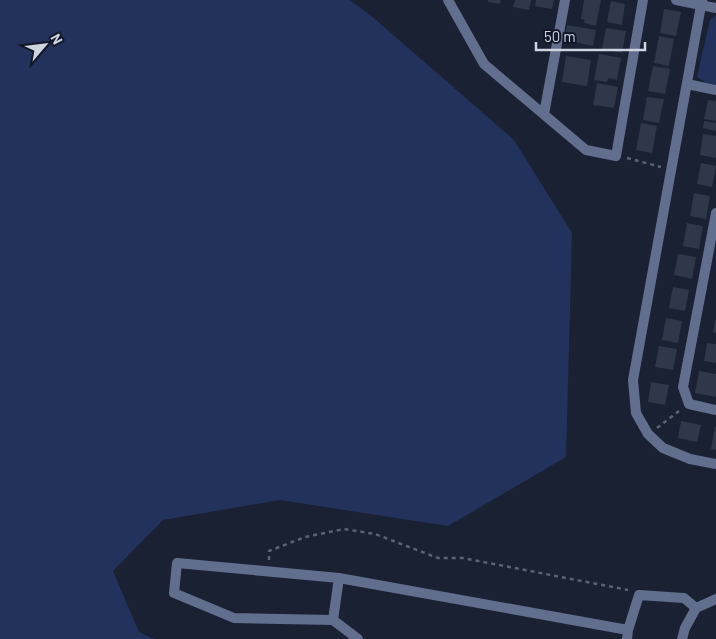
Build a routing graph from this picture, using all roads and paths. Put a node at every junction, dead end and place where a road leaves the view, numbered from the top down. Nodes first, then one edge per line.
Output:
1 (448, 0) edge
2 (565, 0) edge
3 (643, 0) edge
4 (676, 0) edge
5 (701, 3) edge
6 (716, 8) edge
7 (687, 84) junction
8 (716, 90) edge
9 (544, 114) junction
10 (616, 156) junction
11 (671, 169) junction
12 (716, 213) edge
13 (689, 404) junction
14 (716, 410) edge
15 (648, 434) junction
16 (716, 464) edge
17 (270, 572) junction
18 (339, 578) junction
19 (640, 595) junction
20 (716, 599) edge
21 (696, 608) junction
22 (333, 620) junction
23 (628, 634) edge
24 (358, 639) edge
25 (682, 639) edge

1 - 9 street
2 - 9 street
3 - 10 street
4 - 5 street
5 - 6 street
5 - 7 street
7 - 8 street
7 - 11 street
9 - 10 street
10 - 11 path
11 - 15 street
12 - 13 street
13 - 14 street
13 - 15 path
15 - 16 street
17 - 18 street
17 - 19 path
17 - 22 street
18 - 22 street
18 - 23 street
19 - 21 street
19 - 23 street
20 - 21 street
21 - 25 street
22 - 24 street

